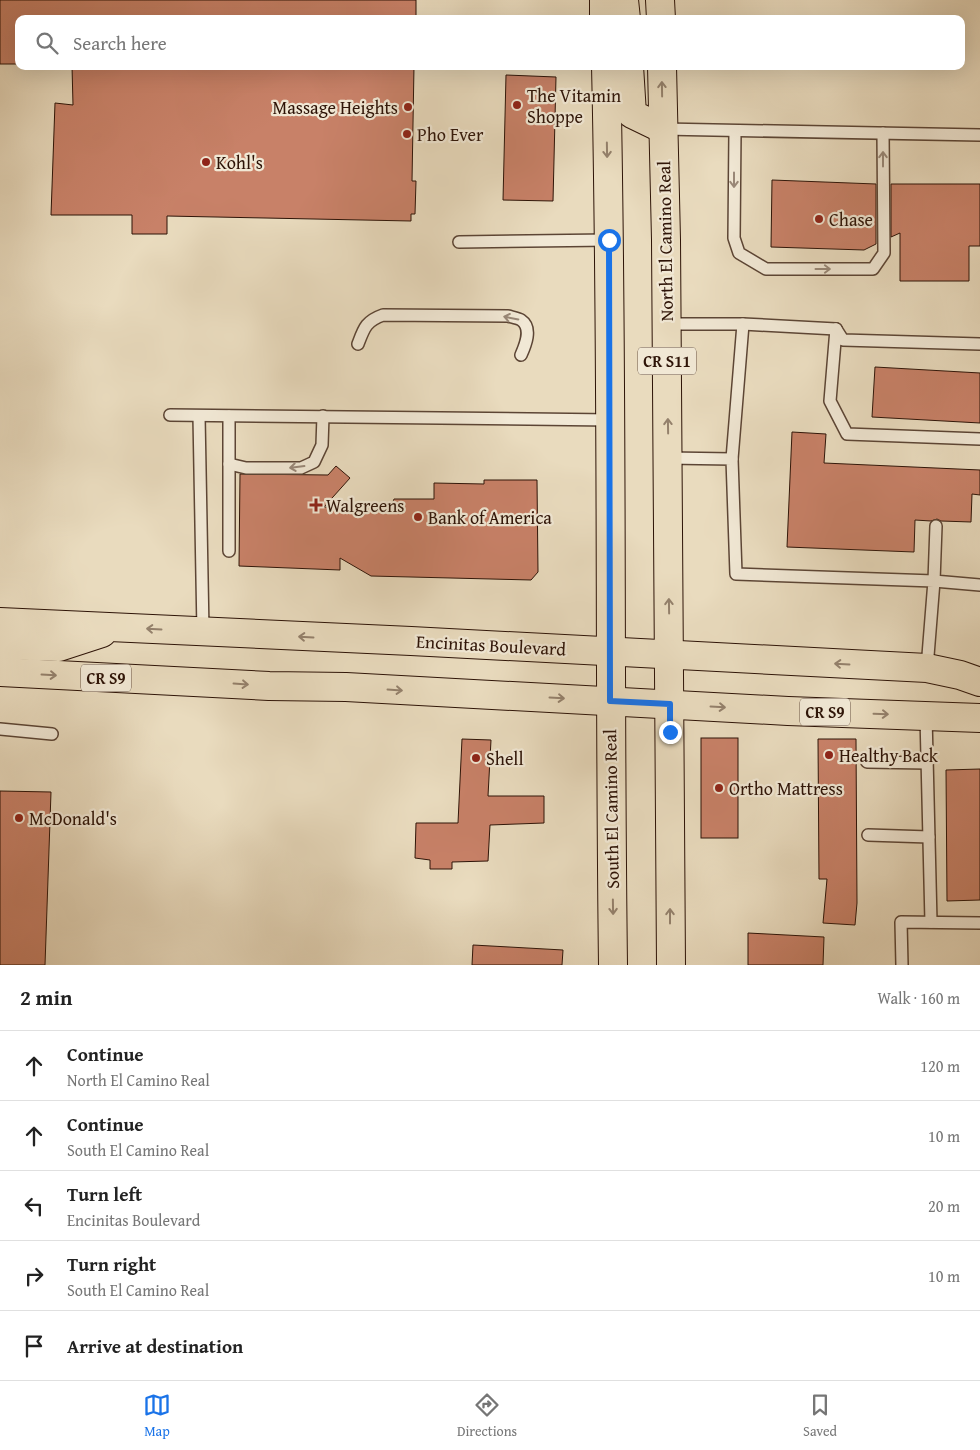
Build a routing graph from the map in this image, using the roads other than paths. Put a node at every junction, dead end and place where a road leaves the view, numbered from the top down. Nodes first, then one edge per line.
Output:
1 (604, 0) edge
2 (624, 0) edge
3 (660, 0) edge
4 (604, 15) edge
5 (626, 15) edge
6 (661, 15) edge
7 (606, 70) edge
8 (629, 70) edge
9 (662, 70) edge
10 (663, 129) junction
11 (735, 131) junction
12 (883, 133) junction
13 (980, 135) edge
14 (609, 240) junction
15 (459, 242) dead end
16 (666, 324) junction
17 (743, 324) junction
18 (836, 329) junction
19 (358, 344) dead end
20 (980, 344) edge
21 (521, 355) dead end
22 (170, 415) dead end
23 (199, 416) junction
24 (230, 416) junction
25 (323, 416) junction
26 (610, 420) junction
27 (980, 439) edge
28 (668, 458) junction
29 (732, 459) junction
30 (230, 464) junction
31 (936, 526) dead end
32 (229, 551) dead end
33 (934, 581) junction
34 (980, 586) edge
35 (0, 622) edge
36 (120, 627) junction
37 (203, 631) junction
38 (0, 645) edge
39 (610, 652) junction
40 (670, 655) junction
41 (927, 668) junction
42 (0, 672) edge
43 (980, 682) edge
44 (610, 701) junction
45 (670, 704) junction
46 (926, 716) junction
47 (980, 718) edge
48 (0, 729) edge
49 (52, 734) dead end
50 (867, 762) dead end
51 (927, 763) junction
52 (868, 835) dead end
53 (929, 837) junction
54 (931, 922) junction
55 (980, 923) edge
56 (614, 965) edge
57 (671, 965) edge
58 (902, 965) edge

1 - 4 main road
2 - 5 main road
3 - 6 main road
7 -> 14 main road
8 - 10 main road
10 -> 9 main road, North El Camino Real / CR S11
10 - 11 lane
10 - 16 main road, North El Camino Real / CR S11
11 - 12 lane
11 -> 12 lane
12 - 13 lane
14 - 15 lane
14 - 26 main road
16 - 17 lane
28 -> 16 main road, North El Camino Real / CR S11
17 - 18 lane
17 - 29 lane
18 - 20 lane
18 - 27 lane
21 -> 19 lane
22 - 23 lane
23 - 24 lane
23 - 37 lane
24 - 25 lane
24 - 30 lane
25 - 26 lane
25 -> 30 lane
26 - 39 main road
28 - 29 lane
40 -> 28 main road, North El Camino Real / CR S11
29 - 33 lane
30 - 32 lane
31 - 33 lane
33 - 34 lane
33 - 41 lane
35 - 36 main road, Encinitas Boulevard
37 -> 36 main road, Encinitas Boulevard
36 - 38 main road
39 -> 37 main road, Encinitas Boulevard
39 - 40 main road, Encinitas Boulevard
39 - 44 main road, South El Camino Real
41 -> 40 main road, Encinitas Boulevard
40 - 45 main road, CR S11
41 - 43 main road, Encinitas Boulevard
42 -> 44 main road, CR S9
44 - 45 main road, CR S9
44 -> 56 main road, South El Camino Real
45 -> 46 main road, CR S9
57 -> 45 main road
46 - 47 main road, CR S9
46 - 51 lane
48 - 49 lane
50 - 51 lane
51 - 53 lane
52 - 53 lane
53 - 54 lane
54 - 55 lane
54 - 58 lane

